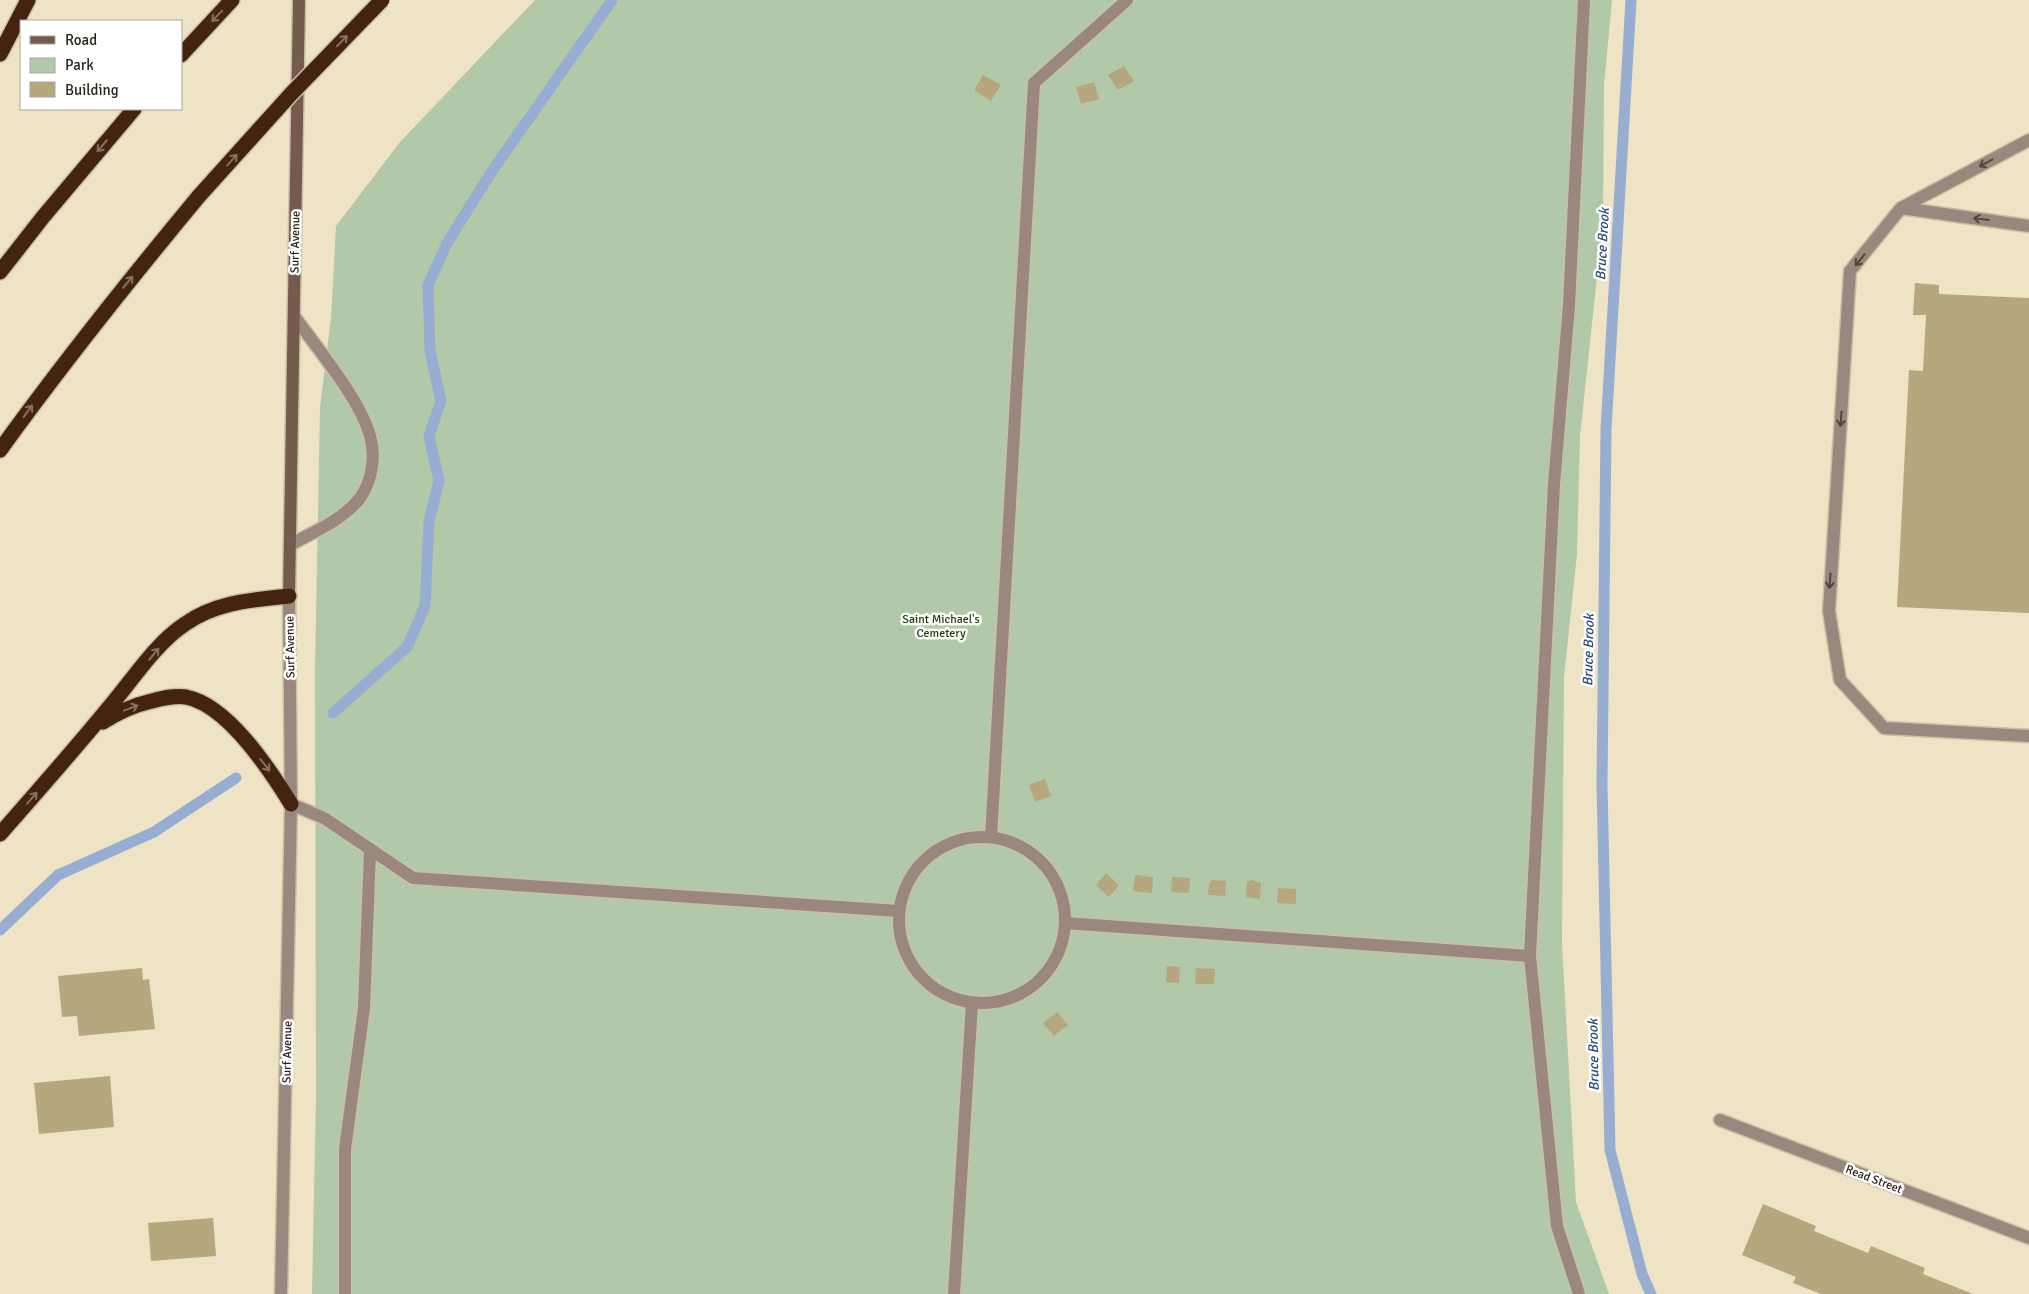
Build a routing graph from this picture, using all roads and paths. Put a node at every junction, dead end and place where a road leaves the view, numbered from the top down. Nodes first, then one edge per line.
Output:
1 (28, 0) edge
2 (232, 0) edge
3 (299, 0) edge
4 (382, 0) edge
5 (1126, 0) edge
6 (1584, 0) edge
7 (0, 54) edge
8 (182, 54) edge
9 (133, 110) edge
10 (2029, 140) edge
11 (1902, 208) junction
12 (2029, 226) edge
13 (0, 272) edge
14 (294, 316) junction
15 (0, 450) edge
16 (290, 545) junction
17 (289, 596) junction
18 (89, 732) junction
19 (2029, 736) edge
20 (292, 804) junction
21 (0, 834) edge
22 (990, 837) junction
23 (370, 850) junction
24 (898, 911) junction
25 (1066, 923) junction
26 (1530, 956) junction
27 (972, 1003) junction
28 (1720, 1120) dead end
29 (2029, 1238) edge
30 (282, 1294) edge
31 (345, 1294) edge
32 (954, 1294) edge
33 (1579, 1294) edge

1 - 7 highway
2 -> 8 highway
3 - 14 main road, Surf Avenue
15 -> 4 highway, bridge
5 - 22 street
6 - 26 street
9 -> 13 highway
10 -> 11 street
12 -> 11 street
11 -> 19 street
14 - 16 main road, Surf Avenue
14 - 16 street
16 - 17 main road, Surf Avenue
18 -> 17 highway
17 - 20 street, Surf Avenue
18 -> 20 highway
21 -> 18 highway
20 - 23 street
20 - 30 street, Surf Avenue
22 - 24 street
22 - 25 street
23 - 24 street
23 - 31 street
24 - 27 street
25 - 26 street
25 - 27 street
26 - 33 street
27 - 32 street
28 - 29 street, Read Street

